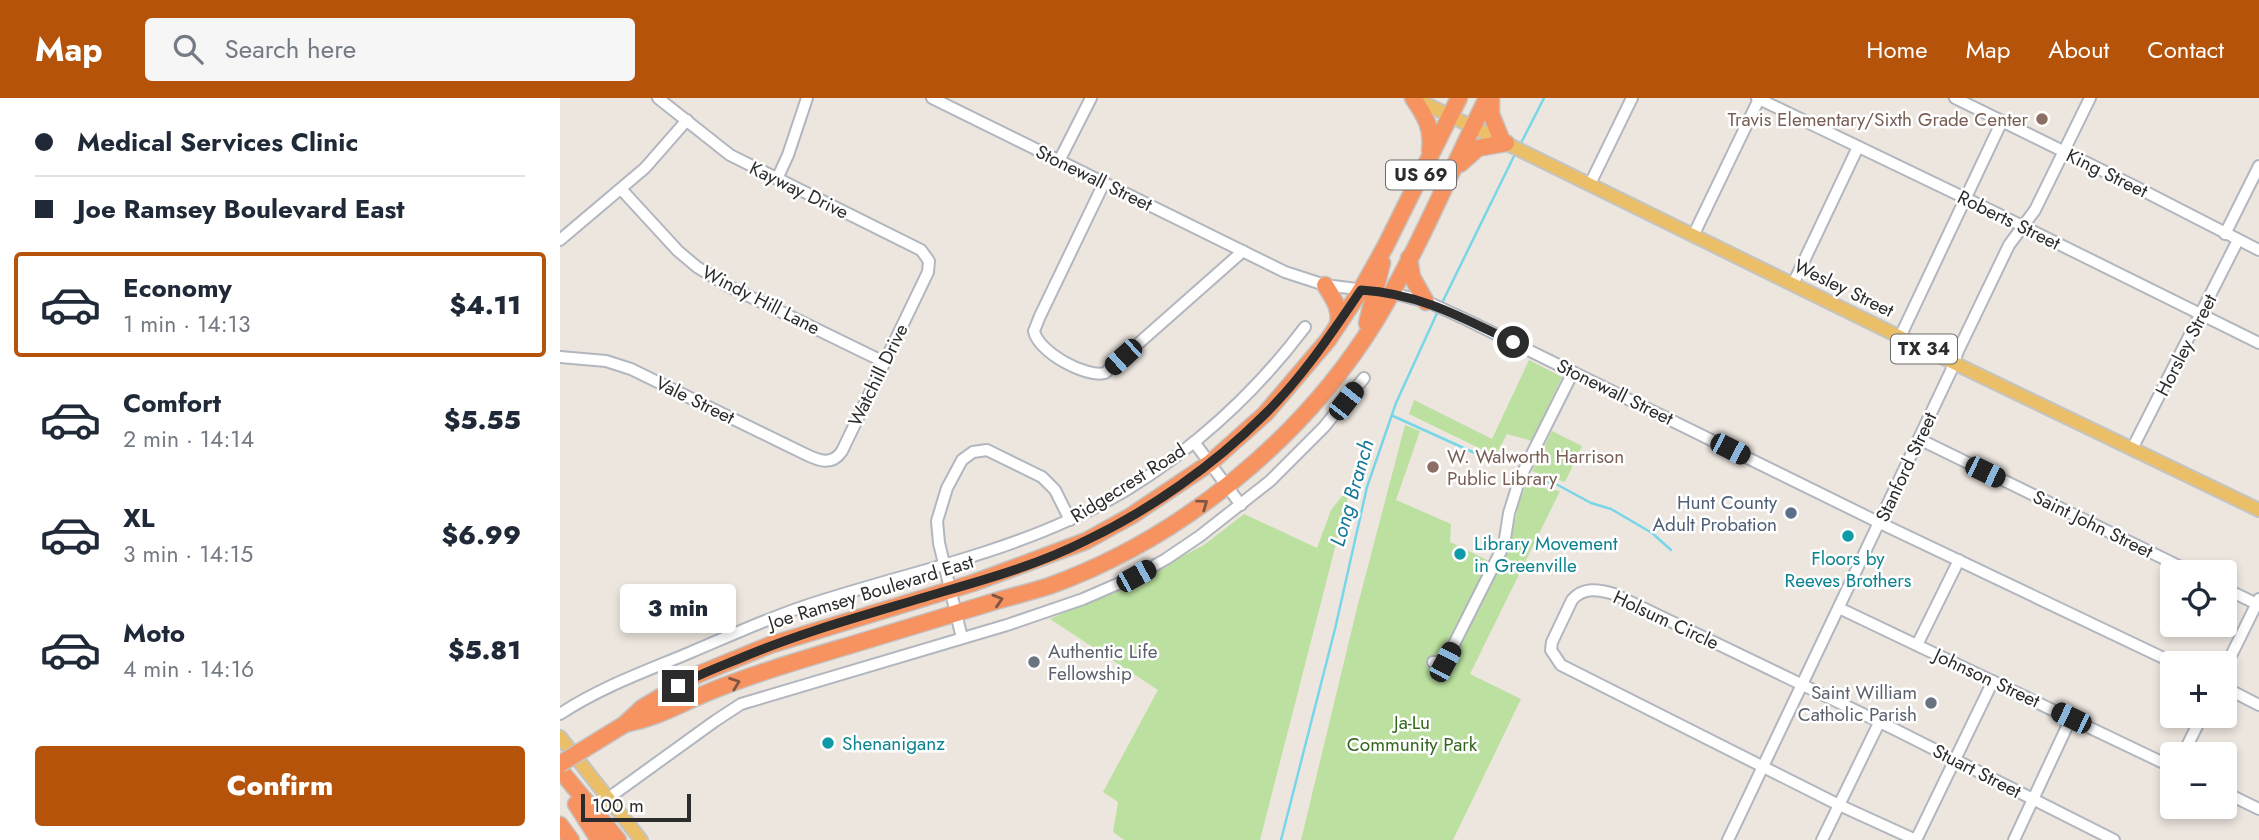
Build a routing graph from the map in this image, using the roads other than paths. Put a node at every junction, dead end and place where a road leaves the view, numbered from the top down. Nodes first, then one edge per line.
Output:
1 (658, 98) edge
2 (807, 98) edge
3 (932, 98) edge
4 (1091, 98) edge
5 (1414, 98) edge
6 (1459, 98) edge
7 (1489, 98) edge
8 (1632, 98) edge
9 (1758, 98) edge
10 (1955, 98) edge
11 (2090, 98) edge
12 (1450, 116) junction
13 (687, 120) junction
14 (2002, 121) junction
15 (1473, 127) junction
16 (1505, 143) junction
17 (1858, 147) junction
18 (2063, 152) junction
19 (1059, 160) junction
20 (1428, 161) junction
21 (2259, 166) edge
22 (1449, 177) junction
23 (777, 179) junction
24 (1104, 183) junction
25 (1590, 184) junction
26 (621, 190) junction
27 (1965, 198) junction
28 (2022, 227) junction
29 (2225, 234) junction
30 (1693, 236) junction
31 (560, 240) edge
32 (2238, 240) junction
33 (2259, 250) edge
34 (1243, 251) junction
35 (1409, 258) junction
36 (924, 280) joint
37 (1793, 284) junction
38 (1325, 285) junction
39 (1376, 291) junction
40 (1428, 302) junction
41 (2201, 315) junction
42 (1337, 326) junction
43 (1305, 327) dead end
44 (1900, 337) junction
45 (2259, 343) edge
46 (560, 357) edge
47 (884, 362) junction
48 (1954, 363) junction
49 (1573, 372) junction
50 (1364, 378) dead end
51 (1919, 439) junction
52 (1194, 442) junction
53 (2132, 449) junction
54 (824, 462) joint
55 (1210, 463) junction
56 (1227, 486) junction
57 (1241, 505) junction
58 (2259, 510) edge
59 (1070, 520) junction
60 (1880, 523) junction
61 (2166, 560) edge
62 (1959, 561) junction
63 (944, 564) junction
64 (950, 590) junction
65 (2237, 594) edge
66 (2258, 603) edge
67 (1839, 608) junction
68 (956, 613) junction
69 (962, 638) junction
70 (1917, 645) junction
71 (2234, 651) edge
72 (2160, 656) edge
73 (1433, 662) dead end
74 (1993, 681) junction
75 (1802, 685) junction
76 (2237, 694) edge
77 (2259, 705) edge
78 (560, 714) edge
79 (2071, 718) junction
80 (1879, 723) junction
81 (625, 724) junction
82 (560, 737) edge
83 (1955, 760) junction
84 (2160, 761) edge
85 (560, 764) edge
86 (1764, 766) junction
87 (560, 770) edge
88 (560, 782) edge
89 (2032, 798) junction
90 (2237, 798) edge
91 (607, 799) junction
92 (1839, 804) junction
93 (2259, 809) edge
94 (560, 825) edge
95 (570, 840) edge
96 (599, 840) edge
97 (618, 840) edge
98 (641, 840) edge
99 (1728, 840) edge
100 (1822, 840) edge
101 (1916, 840) edge
102 (2014, 840) edge
103 (2114, 840) edge

1 - 13 street, Kayway Drive
2 - 23 street
3 - 19 street, Stonewall Street
4 - 19 street
5 - 12 main road, Wesley Street / TX 34
5 - 20 highway
6 - 12 highway, Joe Ramsey Boulevard East / US 69
7 - 15 highway, Joe Ramsey Boulevard East / US 69
7 - 16 highway
8 - 25 street
9 - 17 street, Roberts Street
9 - 30 street
10 - 14 street, King Street
11 - 18 street, Stanford Street
12 - 15 main road, Wesley Street / TX 34
12 - 20 highway, Joe Ramsey Boulevard East / US 69
13 - 23 street, Kayway Drive
13 - 26 street
14 - 18 street, King Street
14 - 27 street
15 - 16 main road, Wesley Street / TX 34
15 - 22 highway, Joe Ramsey Boulevard East / US 69
16 - 22 highway
16 - 25 main road, Wesley Street / TX 34
17 - 27 street, Roberts Street
17 - 37 street
18 - 28 street, Stanford Street
18 - 29 street, King Street
19 - 24 street, Stonewall Street
20 - 39 highway, Joe Ramsey Boulevard East / US 69
21 - 29 street
22 - 35 highway, Joe Ramsey Boulevard East / US 69
23 - 36 street, Kayway Drive
24 - 34 street, Stonewall Street
24 - 34 street
25 - 30 main road, Wesley Street / TX 34
26 - 31 street
26 - 47 street, Windy Hill Lane
27 - 28 street, Roberts Street
27 - 44 street
28 - 41 street, Roberts Street
28 - 48 street, Stanford Street
29 - 32 street, King Street
30 - 37 main road, Wesley Street / TX 34
32 - 33 street, King Street
32 - 41 street, Horsley Street
34 - 38 street, Stonewall Street
35 - 39 highway, Joe Ramsey Boulevard East / US 69
35 - 40 highway
36 - 47 street, Watchill Drive
37 - 44 main road, Wesley Street / TX 34
38 - 39 street, Stonewall Street
38 - 42 highway
39 - 40 street, Stonewall Street
39 - 42 highway, Joe Ramsey Boulevard East / US 69
39 - 56 highway, Joe Ramsey Boulevard East / US 69
40 - 49 street, Stonewall Street
41 - 45 street, Roberts Street
41 - 53 street, Horsley Street
42 - 55 highway, Joe Ramsey Boulevard East / US 69
43 - 52 street, Ridgecrest Road
44 - 48 main road, Wesley Street / TX 34
46 - 54 street, Vale Street
47 - 54 street, Watchill Drive
48 - 51 street, Stanford Street
48 - 53 main road, Wesley Street / TX 34
49 - 60 street, Stonewall Street
49 - 73 street
50 - 57 street
51 - 60 street, Stanford Street
51 - 61 street, Saint John Street
52 - 55 street
52 - 59 street, Ridgecrest Road
53 - 58 main road, Wesley Street / TX 34
55 - 56 street
55 - 64 highway, Joe Ramsey Boulevard East / US 69
56 - 57 street
68 -> 56 highway, Joe Ramsey Boulevard East / US 69
57 - 69 street
59 - 63 street, Ridgecrest Road
59 - 63 street
60 - 62 street, Stonewall Street
60 - 67 street, Stanford Street
62 - 70 street
62 - 72 street, Stonewall Street
63 - 64 street
63 - 78 street, Ridgecrest Road
64 - 68 street
64 - 81 highway, Joe Ramsey Boulevard East / US 69
65 - 66 street
66 - 71 street
67 - 70 street, Johnson Street
67 - 75 street, Stanford Street
68 - 69 street
81 -> 68 highway, Joe Ramsey Boulevard East / US 69
69 - 91 street
70 - 74 street, Johnson Street
74 - 79 street, Johnson Street
74 - 83 street
75 - 80 street, Stuart Street
75 - 86 street, Stanford Street
75 - 86 street, Holsum Circle
76 - 77 street
79 - 84 street, Johnson Street
79 - 89 street
80 - 83 street, Stuart Street
80 - 92 street
81 - 85 highway, US 69, bridge
82 - 91 main road
83 - 89 street, Stuart Street
83 - 101 street
86 - 92 street
86 - 99 street, Stanford Street
87 - 97 highway
88 - 96 highway
89 - 102 street
89 - 103 street, Stuart Street
90 - 93 street
91 - 98 main road
92 - 100 street
92 - 101 street
94 - 95 highway

